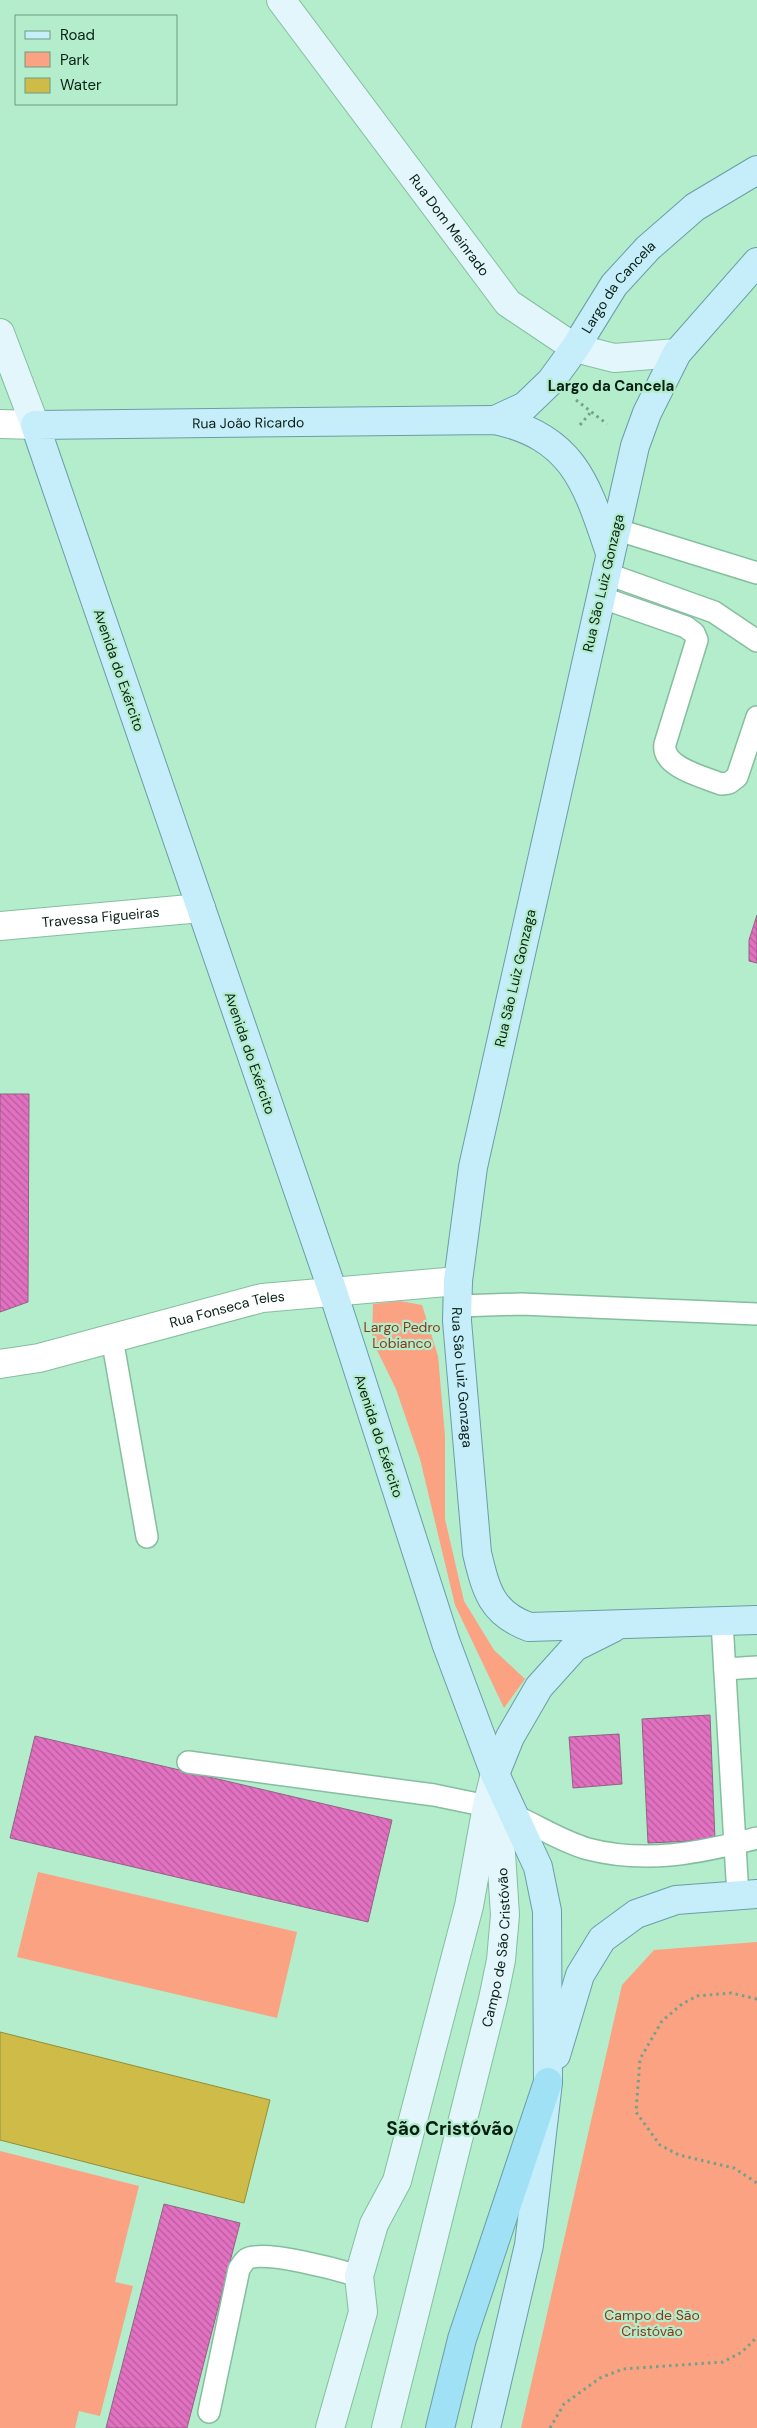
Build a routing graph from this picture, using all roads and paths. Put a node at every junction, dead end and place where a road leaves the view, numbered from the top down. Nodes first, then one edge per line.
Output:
1 (281, 0) edge
2 (757, 170) edge
3 (757, 262) edge
4 (0, 333) edge
5 (576, 348) junction
6 (677, 353) junction
7 (551, 381) junction
8 (496, 420) junction
9 (0, 424) edge
10 (34, 425) junction
11 (635, 446) junction
12 (608, 563) junction
13 (757, 573) edge
14 (757, 641) edge
15 (757, 717) edge
16 (201, 908) junction
17 (0, 926) edge
18 (333, 1292) junction
19 (458, 1294) junction
20 (757, 1314) edge
21 (112, 1338) junction
22 (0, 1364) edge
23 (147, 1538) dead end
24 (757, 1620) edge
25 (722, 1622) junction
26 (619, 1624) junction
27 (757, 1667) edge
28 (724, 1669) junction
29 (188, 1762) dead end
30 (496, 1774) junction
31 (487, 1806) junction
32 (515, 1816) junction
33 (757, 1838) edge
34 (735, 1844) junction
35 (748, 1895) edge
36 (757, 1999) edge
37 (548, 2082) junction
38 (757, 2183) edge
39 (359, 2276) junction
40 (757, 2337) edge
41 (209, 2412) dead end
42 (330, 2428) edge
43 (386, 2428) edge
44 (440, 2428) edge
45 (486, 2428) edge
46 (550, 2428) edge

1 - 5 street, Rua Dom Meinrado
2 - 5 main road, Largo da Cancela
3 - 6 main road, Rua São Luiz Gonzaga
4 - 10 street, Avenida do Exército
5 - 6 street, Rua Dom Meinrado
5 - 7 main road, Largo da Cancela
6 - 11 main road, Rua São Luiz Gonzaga
7 - 8 main road, Largo da Cancela
7 - 11 path
8 - 10 main road, Rua João Ricardo
8 - 12 main road
9 - 10 street, Rua João Ricardo
10 - 16 main road, Avenida do Exército
11 - 12 main road, Rua São Luiz Gonzaga
12 - 13 lane
12 - 14 lane
12 - 15 lane
12 - 19 main road, Rua São Luiz Gonzaga
16 - 17 street, Travessa Figueiras
16 - 18 main road, Avenida do Exército
18 - 19 street, Rua Fonseca Teles
18 - 21 street, Rua Fonseca Teles
18 - 30 main road, Avenida do Exército
19 - 20 lane
19 - 26 main road, Rua São Luiz Gonzaga
21 - 22 street, Rua Fonseca Teles
21 - 23 lane
24 - 25 main road
25 - 26 main road
25 - 28 lane
26 - 30 main road
27 - 28 lane
28 - 34 lane
29 - 31 lane
30 - 31 street
30 - 32 main road
30 - 43 street, Campo de São Cristóvão
31 - 39 street
32 - 34 lane
32 - 37 main road
33 - 34 lane
34 - 35 lane
35 - 37 main road
36 - 38 path
37 - 44 highway
37 - 45 main road
39 - 41 lane
39 - 42 street
40 - 46 path

